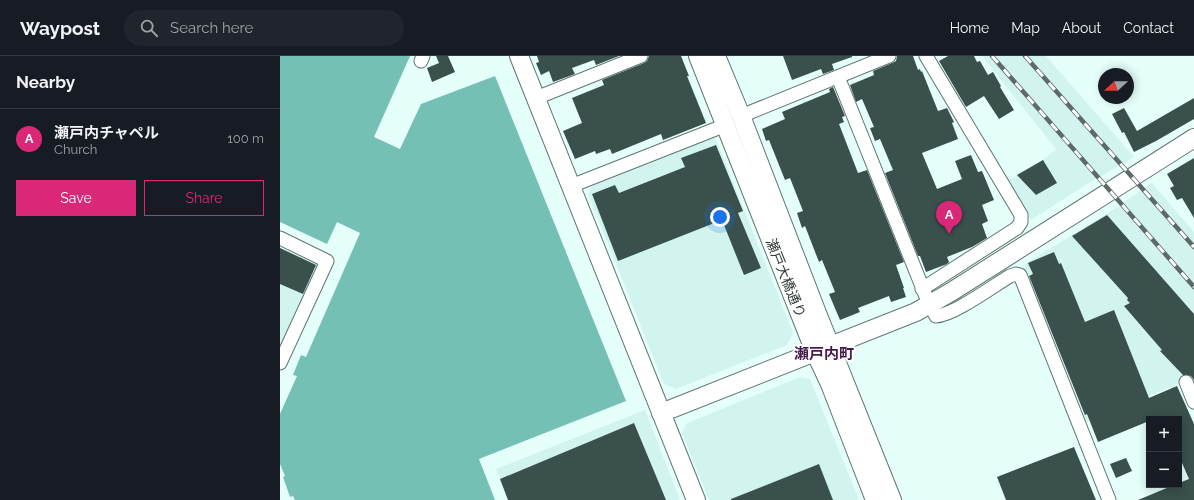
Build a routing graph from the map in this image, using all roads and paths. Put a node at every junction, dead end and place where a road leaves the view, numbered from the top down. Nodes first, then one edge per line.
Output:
1 (520, 56) edge
2 (641, 56) edge
3 (698, 56) edge
4 (716, 56) edge
5 (889, 56) edge
6 (926, 56) edge
7 (838, 77) junction
8 (536, 98) junction
9 (741, 116) junction
10 (726, 125) junction
11 (1194, 138) edge
12 (571, 186) junction
13 (280, 238) edge
14 (925, 296) junction
15 (823, 348) junction
16 (280, 363) edge
17 (1186, 382) dead end
18 (1194, 402) edge
19 (662, 413) junction
20 (696, 500) edge
21 (875, 500) edge
22 (892, 500) edge
23 (1109, 500) edge

1 - 8 street
2 - 8 street
3 - 10 street, 瀬戸大橋通り
4 - 9 street, 瀬戸大橋通り
5 - 7 street
6 - 14 street
7 - 9 street
7 - 14 street
8 - 12 street
9 - 15 street, 瀬戸大橋通り
10 - 12 street
10 - 15 street, 瀬戸大橋通り
11 - 14 street
12 - 19 street
13 - 16 street
14 - 15 street
14 - 23 street
15 - 19 street
15 - 21 street, 瀬戸大橋通り
15 - 22 street, 瀬戸大橋通り
17 - 18 street
19 - 20 street

